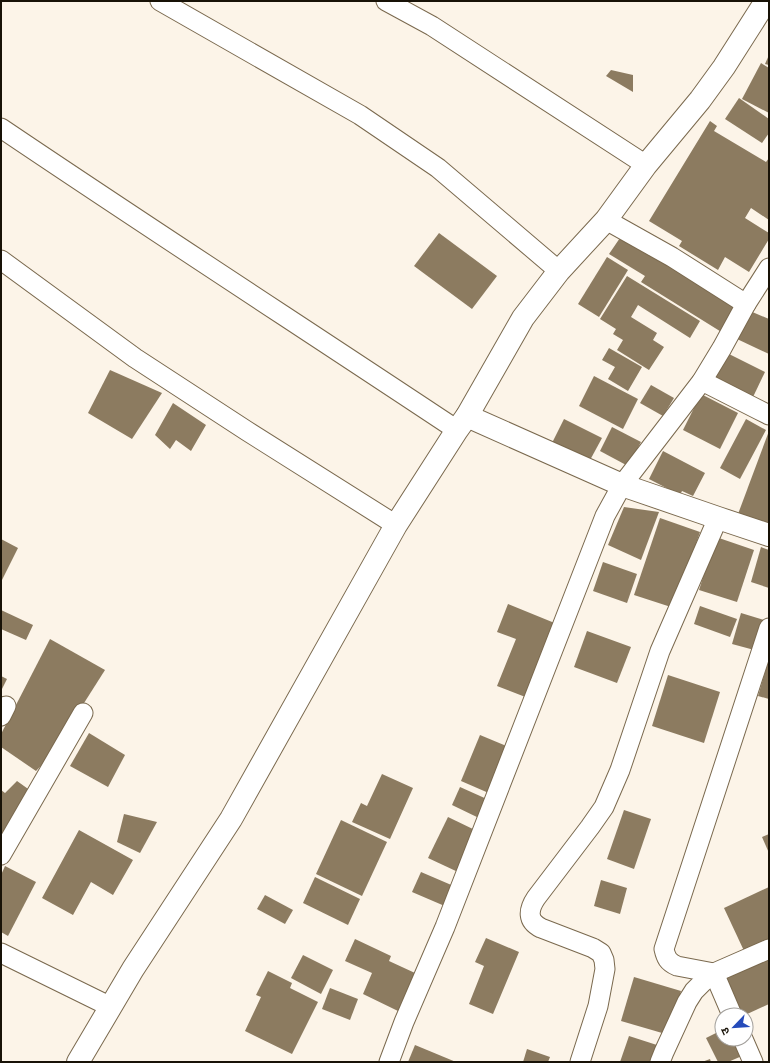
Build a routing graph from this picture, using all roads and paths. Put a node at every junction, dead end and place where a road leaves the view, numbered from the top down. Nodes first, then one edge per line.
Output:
1 (160, 1) edge
2 (386, 1) edge
3 (766, 1) edge
4 (1, 128) edge
5 (646, 165) junction
6 (606, 220) junction
7 (1, 260) edge
8 (769, 268) edge
9 (559, 271) junction
10 (746, 304) junction
11 (702, 381) junction
12 (769, 415) edge
13 (462, 423) junction
14 (622, 485) junction
15 (718, 518) junction
16 (396, 525) junction
17 (769, 535) edge
18 (769, 628) edge
19 (83, 713) dead end
20 (1, 855) edge
21 (769, 949) edge
22 (1, 953) edge
23 (714, 973) junction
24 (111, 1007) junction
25 (729, 1007) edge
26 (747, 1047) edge
27 (664, 1059) edge
28 (78, 1062) edge
29 (389, 1062) edge
30 (580, 1062) edge
31 (754, 1062) edge

1 - 9 street
2 - 5 street
3 - 5 street
4 - 13 street
5 - 6 street
6 - 9 street
6 - 10 street
7 - 16 street
8 - 10 street
9 - 13 street
10 - 11 street
11 - 12 street
11 - 14 street
13 - 14 street
13 - 16 street
14 - 15 street
14 - 29 street
15 - 17 street
15 - 30 street
16 - 24 street
18 - 23 street
19 - 20 street
21 - 23 street
22 - 24 street
23 - 25 street
23 - 27 street
24 - 28 street
26 - 31 street

